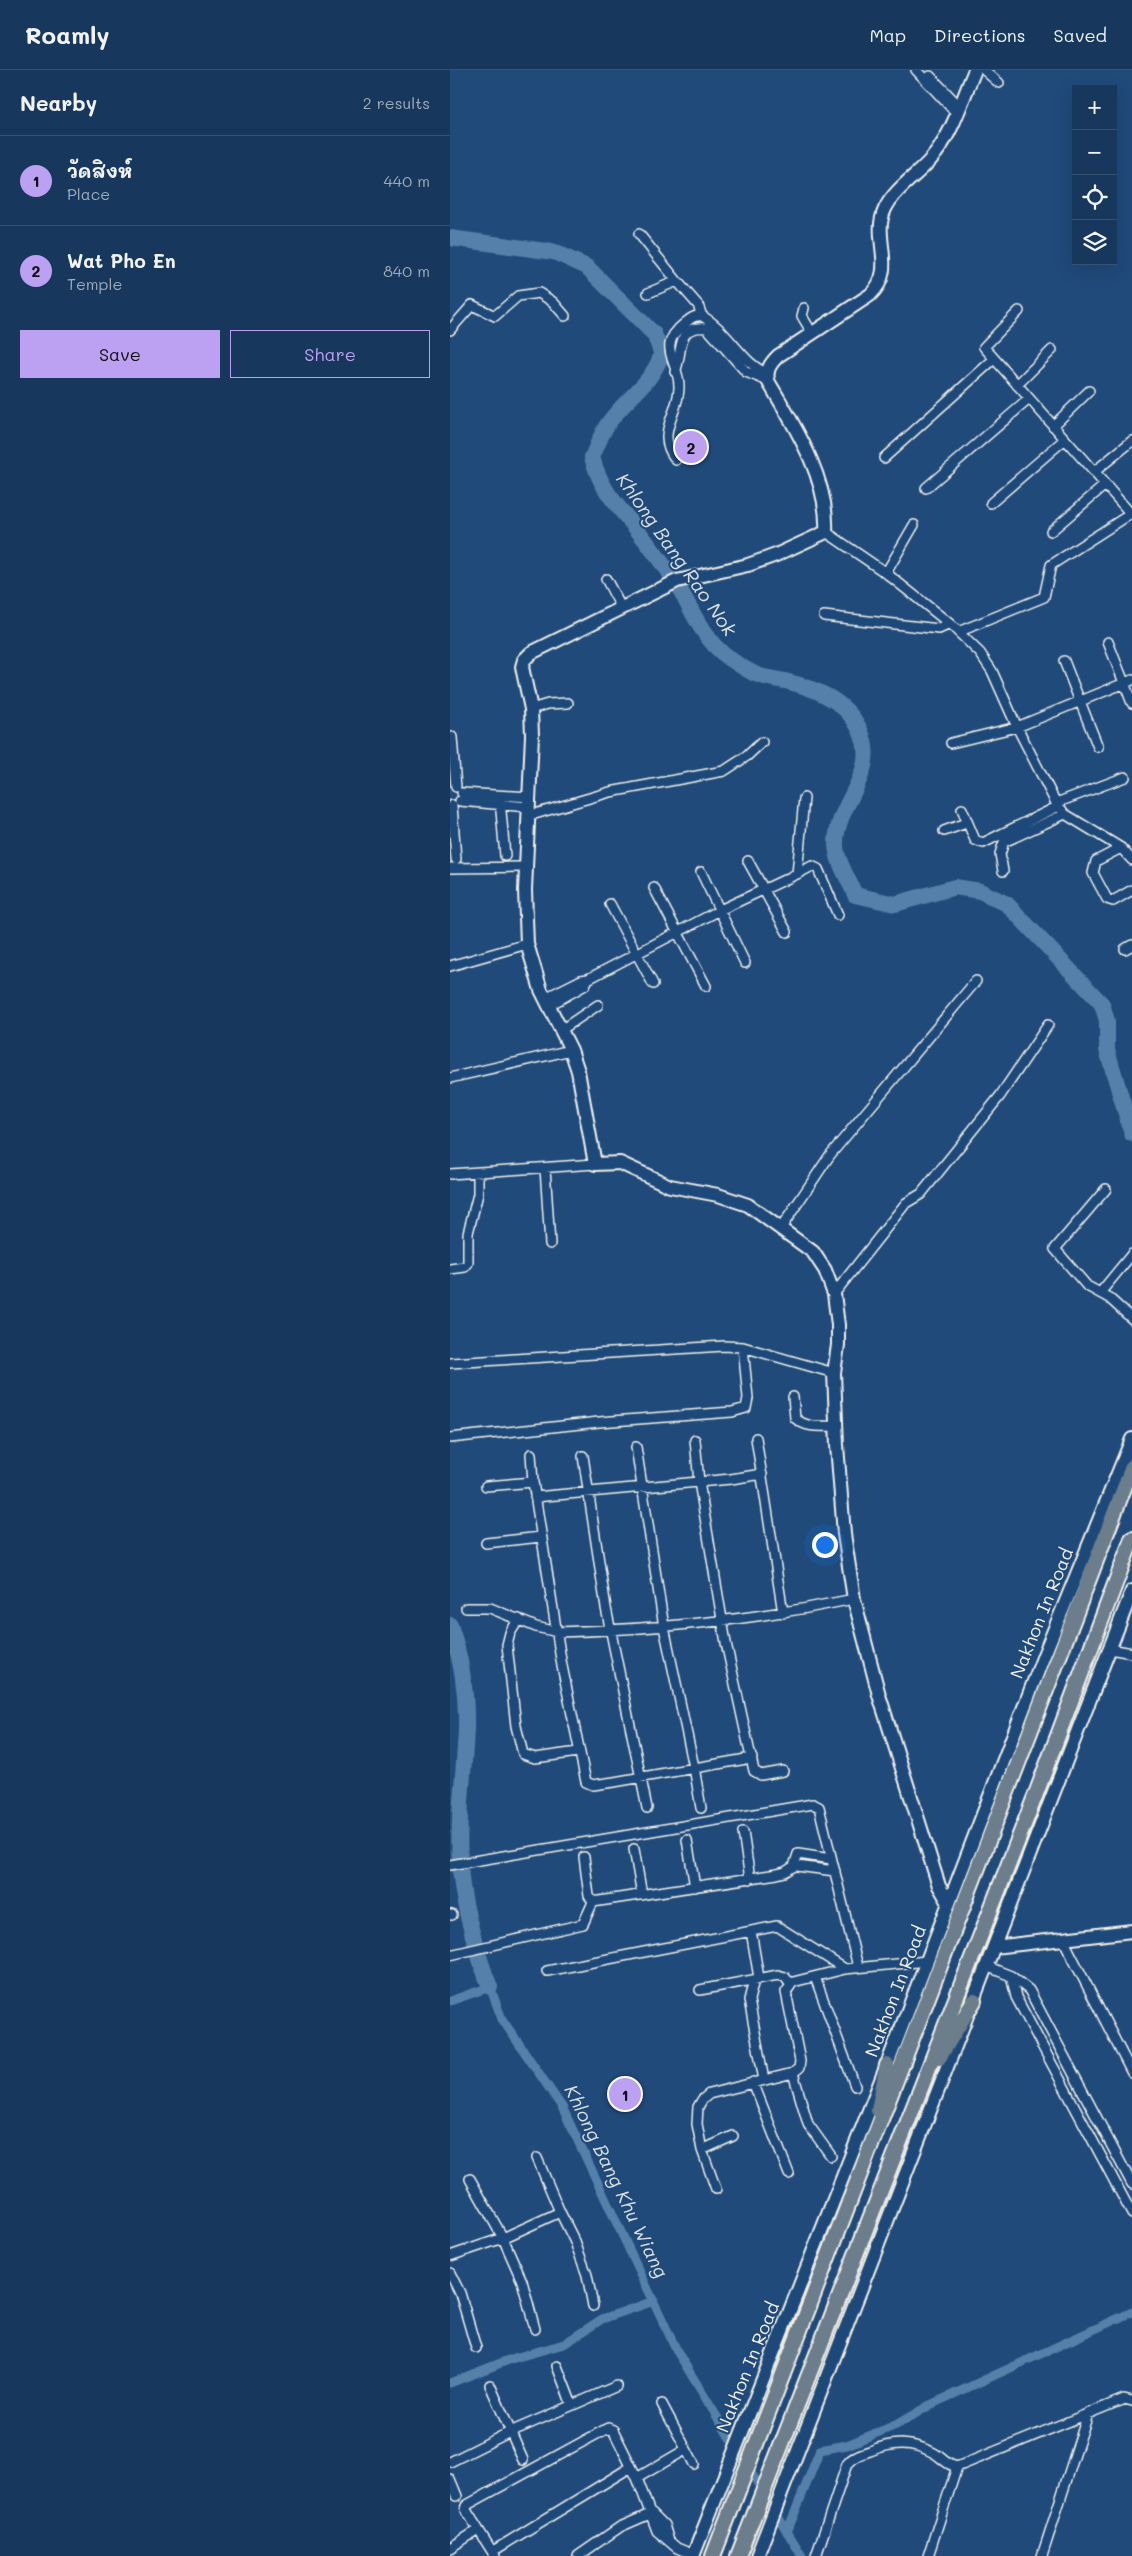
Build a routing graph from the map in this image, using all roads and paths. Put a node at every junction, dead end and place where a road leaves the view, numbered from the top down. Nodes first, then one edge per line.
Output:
1 (916, 70) edge
2 (974, 70) edge
3 (984, 70) edge
4 (930, 76) dead end
5 (999, 83) dead end
6 (957, 110) junction
7 (639, 234) dead end
8 (677, 281) junction
9 (648, 293) dead end
10 (804, 308) dead end
11 (1020, 311) dead end
12 (565, 316) dead end
13 (702, 316) junction
14 (450, 330) edge
15 (812, 333) junction
16 (1052, 350) dead end
17 (994, 359) junction
18 (675, 372) junction
19 (768, 377) junction
20 (1017, 385) junction
21 (1089, 391) dead end
22 (1029, 399) junction
23 (1053, 426) junction
24 (1065, 439) junction
25 (1132, 441) edge
26 (884, 458) dead end
27 (676, 460) dead end
28 (1094, 472) junction
29 (1105, 485) junction
30 (926, 488) dead end
31 (991, 503) dead end
32 (1131, 514) edge
33 (914, 525) dead end
34 (1051, 531) dead end
35 (826, 532) junction
36 (886, 573) junction
37 (606, 579) dead end
38 (622, 607) junction
39 (824, 616) dead end
40 (950, 624) junction
41 (958, 632) junction
42 (1108, 642) dead end
43 (1064, 661) dead end
44 (1128, 682) edge
45 (1080, 702) junction
46 (568, 703) dead end
47 (1132, 703) edge
48 (531, 709) junction
49 (1017, 727) junction
50 (452, 737) dead end
51 (762, 742) dead end
52 (951, 744) dead end
53 (1098, 747) dead end
54 (1125, 777) dead end
55 (455, 796) edge
56 (804, 798) dead end
57 (500, 800) junction
58 (529, 806) junction
59 (1060, 808) junction
60 (962, 809) dead end
61 (966, 823) junction
62 (944, 831) dead end
63 (1121, 848) junction
64 (506, 856) dead end
65 (456, 860) dead end
66 (1132, 860) edge
67 (748, 861) dead end
68 (526, 867) junction
69 (450, 868) edge
70 (1003, 871) dead end
71 (701, 872) dead end
72 (797, 874) junction
73 (654, 888) dead end
74 (763, 889) junction
75 (1132, 890) edge
76 (610, 904) dead end
77 (720, 910) junction
78 (838, 915) dead end
79 (678, 932) junction
80 (787, 932) dead end
81 (527, 944) junction
82 (636, 952) junction
83 (745, 963) dead end
84 (450, 966) edge
85 (976, 981) dead end
86 (653, 984) dead end
87 (706, 986) dead end
88 (546, 1002) junction
89 (598, 1005) dead end
90 (1048, 1025) dead end
91 (561, 1030) junction
92 (571, 1050) junction
93 (450, 1078) edge
94 (595, 1164) junction
95 (545, 1168) junction
96 (478, 1173) junction
97 (450, 1174) edge
98 (1106, 1189) dead end
99 (781, 1228) junction
100 (550, 1244) dead end
101 (1132, 1254) edge
102 (450, 1269) edge
103 (1100, 1293) junction
104 (834, 1294) junction
105 (1132, 1319) edge
106 (743, 1347) junction
107 (450, 1363) edge
108 (834, 1372) junction
109 (793, 1397) dead end
110 (836, 1426) junction
111 (450, 1438) edge
112 (756, 1438) dead end
113 (1132, 1439) edge
114 (695, 1440) dead end
115 (636, 1447) dead end
116 (531, 1454) dead end
117 (583, 1456) dead end
118 (1132, 1467) edge
119 (762, 1474) junction
120 (533, 1482) junction
121 (699, 1482) junction
122 (486, 1486) dead end
123 (641, 1486) junction
124 (588, 1491) junction
125 (535, 1497) junction
126 (541, 1536) junction
127 (1132, 1539) edge
128 (486, 1543) dead end
129 (1132, 1591) edge
130 (854, 1598) junction
131 (466, 1608) dead end
132 (783, 1613) junction
133 (519, 1619) junction
134 (722, 1622) junction
135 (664, 1627) junction
136 (612, 1630) junction
137 (558, 1632) junction
138 (1110, 1649) junction
139 (1132, 1653) edge
140 (578, 1752) junction
141 (752, 1758) junction
142 (694, 1766) junction
143 (783, 1771) dead end
144 (640, 1776) junction
145 (647, 1808) dead end
146 (701, 1808) dead end
147 (743, 1832) dead end
148 (687, 1840) dead end
149 (634, 1849) dead end
150 (584, 1858) dead end
151 (832, 1859) junction
152 (796, 1864) junction
153 (450, 1865) edge
154 (835, 1871) junction
155 (750, 1878) junction
156 (695, 1887) junction
157 (642, 1895) junction
158 (593, 1902) junction
159 (950, 1903) junction
160 (751, 1931) junction
161 (1132, 1931) edge
162 (1064, 1941) junction
163 (994, 1947) junction
164 (450, 1955) edge
165 (927, 1961) junction
166 (986, 1966) junction
167 (858, 1967) junction
168 (845, 1969) junction
169 (547, 1971) dead end
170 (1011, 1976) junction
171 (816, 1977) junction
172 (757, 1979) junction
173 (790, 1984) junction
174 (700, 1990) dead end
175 (974, 2001) junction
176 (1041, 2014) junction
177 (1028, 2020) junction
178 (1061, 2054) junction
179 (1048, 2061) junction
180 (887, 2065) junction
181 (792, 2073) junction
182 (1132, 2074) edge
183 (764, 2080) junction
184 (753, 2082) junction
185 (855, 2086) dead end
186 (920, 2088) junction
187 (733, 2136) dead end
188 (871, 2148) junction
189 (702, 2150) junction
190 (831, 2156) dead end
191 (536, 2158) dead end
192 (1122, 2167) junction
193 (789, 2174) dead end
194 (1110, 2174) junction
195 (470, 2178) dead end
196 (1132, 2184) edge
197 (716, 2189) dead end
198 (560, 2212) junction
199 (1132, 2214) edge
200 (504, 2238) junction
201 (450, 2256) edge
202 (450, 2273) edge
203 (594, 2306) dead end
204 (535, 2328) dead end
205 (476, 2348) dead end
206 (557, 2366) dead end
207 (490, 2385) dead end
208 (617, 2386) dead end
209 (1132, 2401) edge
210 (662, 2404) dead end
211 (572, 2405) junction
212 (1088, 2414) junction
213 (510, 2432) junction
214 (686, 2450) junction
215 (523, 2460) dead end
216 (450, 2462) edge
217 (694, 2464) dead end
218 (631, 2467) junction
219 (958, 2467) junction
220 (637, 2478) junction
221 (450, 2479) edge
222 (457, 2496) dead end
223 (652, 2513) junction
224 (478, 2530) junction
225 (450, 2548) edge
226 (494, 2554) edge
227 (694, 2555) edge
228 (578, 2556) edge
229 (712, 2556) edge
230 (738, 2556) edge
231 (757, 2556) edge
232 (816, 2556) edge
233 (928, 2556) edge
234 (1042, 2556) edge

1 - 6 street
2 - 6 street
3 - 5 street
4 - 6 street
6 - 15 street
7 - 8 street
8 - 9 street
8 - 13 street
10 - 15 street
11 - 17 street
12 - 14 street
13 - 18 street
13 - 19 street
15 - 19 street
16 - 20 street
17 - 20 street
17 - 26 street
18 - 19 street
18 - 27 street
19 - 35 street
20 - 22 street
21 - 23 street
22 - 23 street
22 - 30 street
23 - 24 street
24 - 28 street
24 - 31 street
25 - 28 street
28 - 29 street
29 - 32 street
29 - 34 street
32 - 41 street
33 - 36 street
35 - 36 street
35 - 38 street
36 - 40 street
37 - 38 street
38 - 48 street
39 - 40 street
40 - 41 street
41 - 49 street
42 - 44 street
43 - 45 street
44 - 45 street
44 - 47 street
45 - 49 street
45 - 53 street
46 - 48 street
48 - 58 street
49 - 52 street
49 - 59 street
50 - 55 street
51 - 58 street
54 - 59 street
55 - 57 street
55 - 65 street
56 - 72 street
57 - 58 street
57 - 64 street
58 - 68 street
59 - 61 street
59 - 63 street
59 - 70 street
60 - 61 street
61 - 62 street
63 - 66 street
63 - 75 street
67 - 74 street
68 - 69 street
68 - 81 street
71 - 77 street
72 - 74 street
72 - 78 street
73 - 79 street
74 - 77 street
74 - 80 street
76 - 82 street
77 - 79 street
77 - 83 street
79 - 82 street
79 - 87 street
81 - 84 street
81 - 88 street
82 - 86 street
82 - 88 street
85 - 99 street
88 - 91 street
89 - 91 street
90 - 104 street
91 - 92 street
92 - 93 street
92 - 94 street
94 - 95 street
94 - 99 street
95 - 96 street
95 - 100 street
96 - 97 street
96 - 102 street
98 - 103 street
99 - 104 street
101 - 103 street
103 - 105 street
104 - 108 street
106 - 107 street
106 - 108 street
106 - 111 street
108 - 110 street
109 - 110 street
110 - 130 street
112 - 119 street
113 - 159 street, Nakhon In Road
114 - 121 street
115 - 123 street
116 - 120 street
117 - 124 street
118 - 188 main road, Nakhon In Road
119 - 121 street
119 - 132 street
120 - 122 street
120 - 125 street
121 - 123 street
121 - 134 street
123 - 124 street
123 - 135 street
124 - 125 street
124 - 136 street
125 - 126 street
126 - 128 street
126 - 137 street
127 - 186 main road
129 - 138 street
130 - 132 street
130 - 159 street
131 - 133 street
132 - 134 street
133 - 137 street
133 - 140 street
134 - 135 street
134 - 141 street
135 - 136 street
135 - 142 street
136 - 137 street
136 - 144 street
137 - 140 street
138 - 139 street
138 - 163 street
140 - 144 street
141 - 142 street
141 - 143 street
142 - 144 street
142 - 146 street
144 - 145 street
147 - 155 street
148 - 156 street
149 - 157 street
150 - 158 street
151 - 152 street
151 - 153 street
151 - 154 street
152 - 154 street
152 - 155 street
154 - 167 street
155 - 156 street
156 - 157 street
157 - 158 street
158 - 164 street
159 - 165 street, Nakhon In Road
160 - 168 street
160 - 169 street
160 - 172 street
161 - 162 street
162 - 163 street
162 - 182 street
163 - 166 street
165 - 167 street
165 - 180 street, Nakhon In Road
166 - 170 street
166 - 175 street
167 - 168 street
168 - 171 street
170 - 176 street
170 - 177 street
171 - 173 street
171 - 185 street
172 - 173 street
172 - 174 street
172 - 183 street
173 - 181 street
175 - 186 main road
175 - 231 street
176 - 177 street
176 - 178 street
177 - 179 street
178 - 179 street
178 - 192 street
179 - 194 street
180 - 188 main road
180 - 227 street, Nakhon In Road
181 - 183 street
181 - 190 street
183 - 184 street
184 - 189 street
184 - 193 street
186 - 230 main road
187 - 189 street
188 - 229 main road, Nakhon In Road
189 - 197 street
191 - 198 street
192 - 194 street
192 - 196 street
194 - 199 street
195 - 200 street
198 - 200 street
198 - 203 street
200 - 201 street
200 - 204 street
202 - 205 street
206 - 211 street
207 - 213 street
208 - 211 street
209 - 212 street
210 - 214 street
211 - 213 street
212 - 219 street
212 - 234 street
213 - 215 street
213 - 216 street
214 - 217 street
214 - 220 street
218 - 220 street
218 - 224 street
218 - 226 street
219 - 232 street
219 - 233 street
220 - 223 street
221 - 222 street
223 - 227 street
223 - 228 street
224 - 225 street
224 - 226 street

